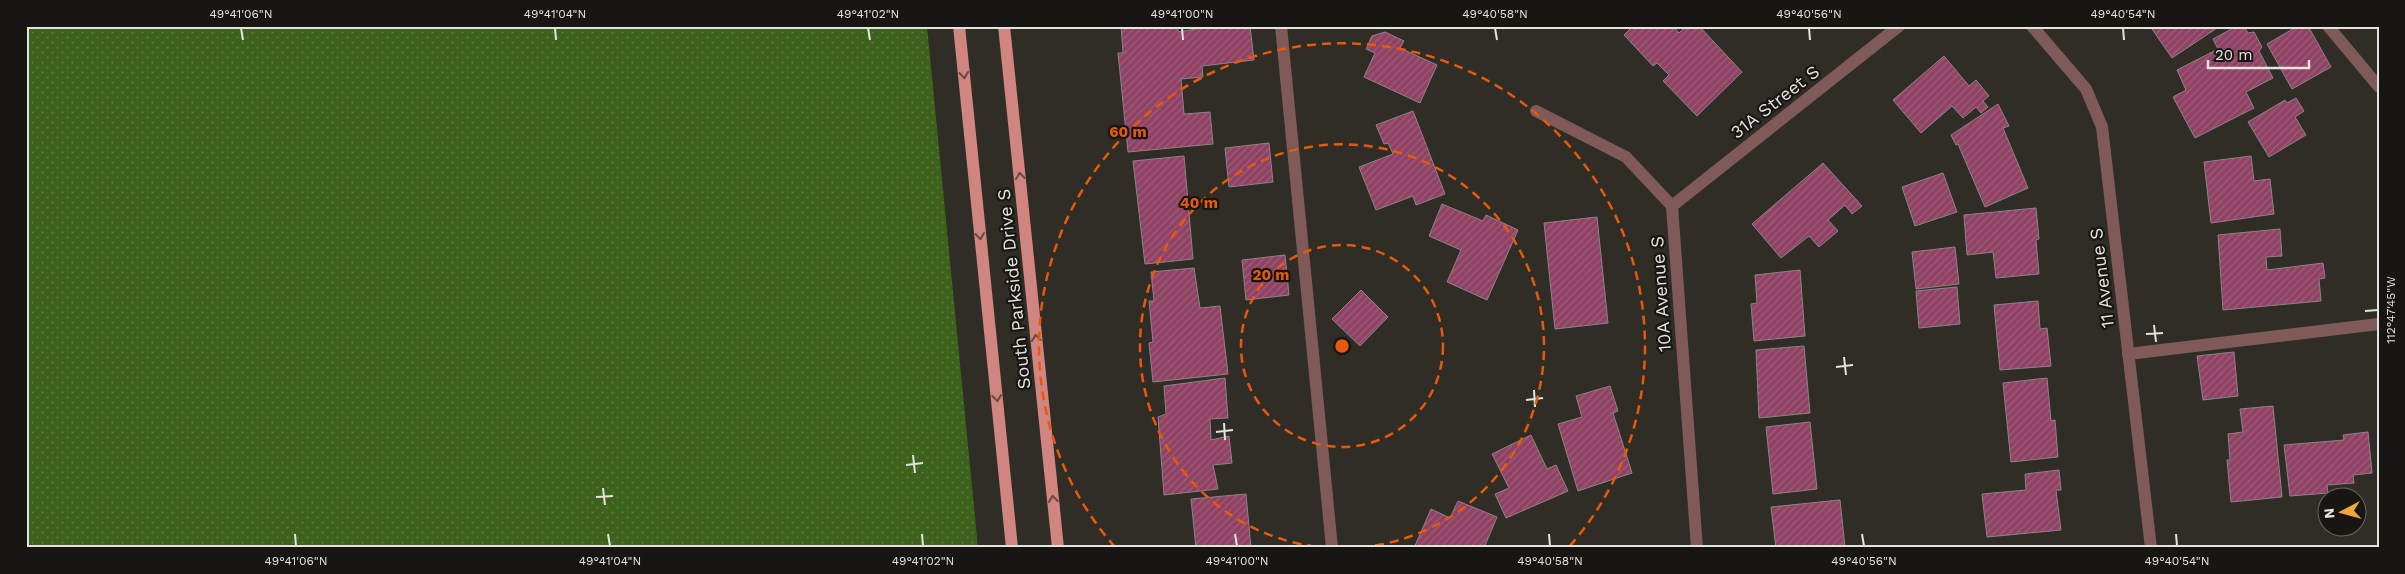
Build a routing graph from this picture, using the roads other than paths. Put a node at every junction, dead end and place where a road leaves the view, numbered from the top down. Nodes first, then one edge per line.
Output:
1 (959, 26) edge
2 (1004, 26) edge
3 (1281, 26) edge
4 (1899, 26) edge
5 (2032, 26) edge
6 (2328, 26) edge
7 (2379, 86) edge
8 (1536, 111) dead end
9 (1672, 206) junction
10 (2379, 324) edge
11 (2128, 354) junction
12 (1012, 548) edge
13 (1058, 548) edge
14 (1332, 548) edge
15 (1697, 548) edge
16 (2151, 548) edge

1 -> 12 main road, South Parkside Drive S
13 -> 2 main road, South Parkside Drive S
3 - 14 street
4 - 9 street, 31A Street S
5 - 11 street, 11 Avenue S
6 - 7 street
8 - 9 street
9 - 15 street, 10A Avenue S
10 - 11 street
11 - 16 street, 11 Avenue S

